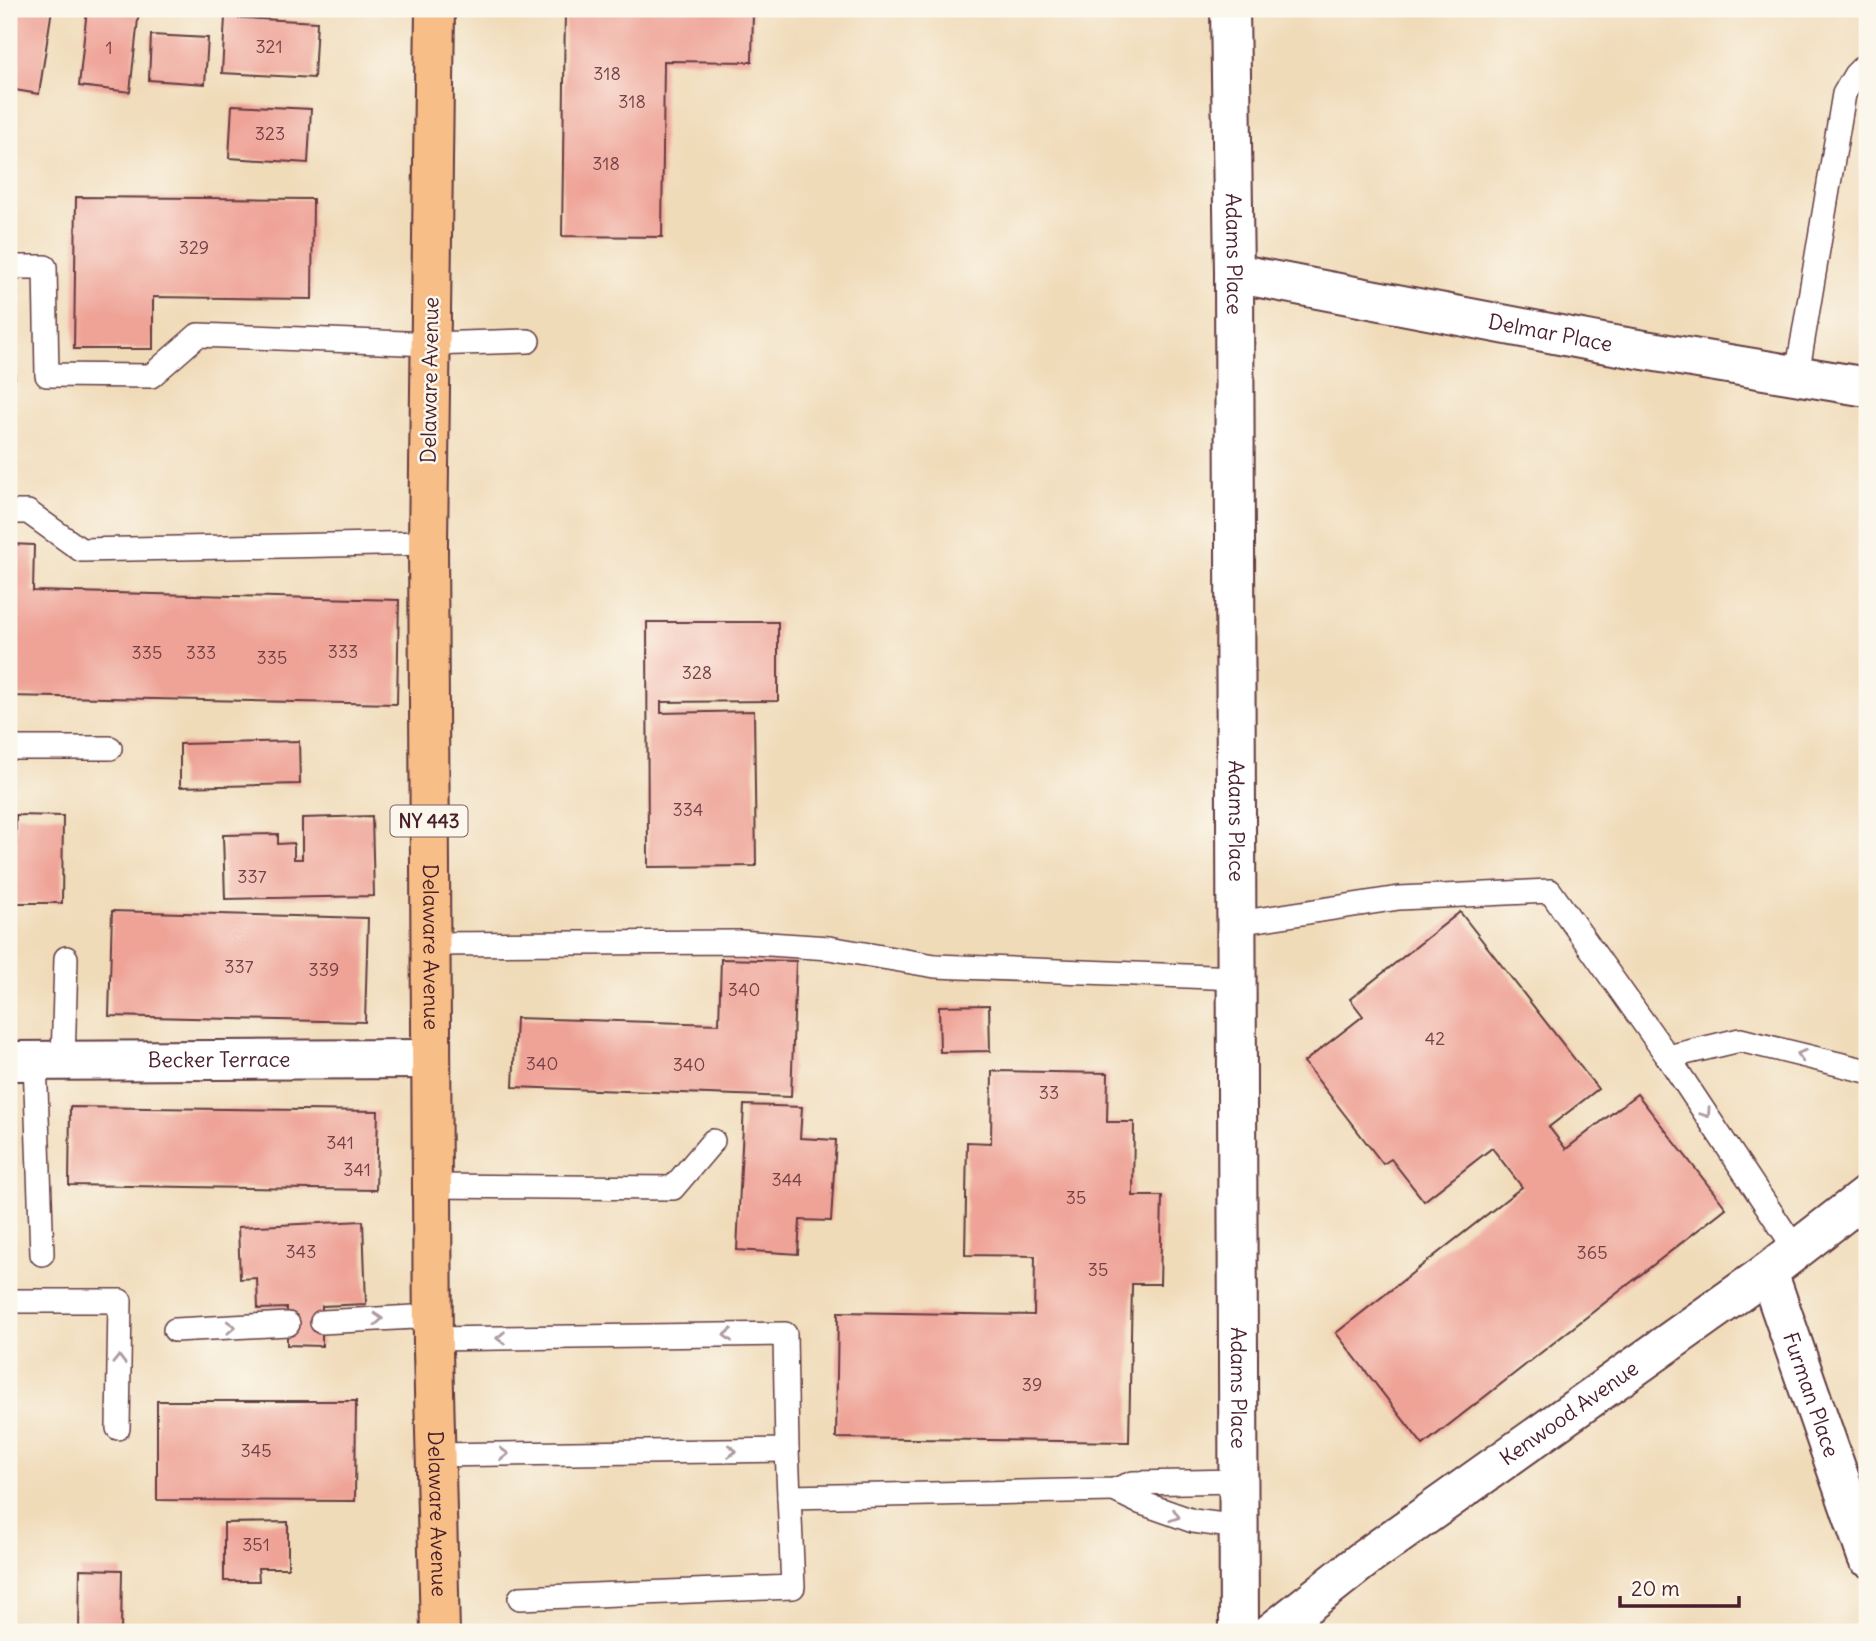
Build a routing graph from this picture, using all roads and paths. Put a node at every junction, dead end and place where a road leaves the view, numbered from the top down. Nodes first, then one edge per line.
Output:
1 (435, 9) edge
2 (1230, 9) edge
3 (1867, 63) edge
4 (9, 267) edge
5 (1234, 273) junction
6 (528, 341) dead end
7 (430, 344) junction
8 (1797, 375) junction
9 (1867, 387) edge
10 (9, 512) edge
11 (428, 543) junction
12 (9, 748) edge
13 (110, 748) dead end
14 (1237, 923) junction
15 (430, 944) junction
16 (66, 958) dead end
17 (1237, 978) junction
18 (1668, 1057) junction
19 (430, 1059) junction
20 (35, 1061) edge
21 (1867, 1071) edge
22 (713, 1141) dead end
23 (432, 1186) junction
24 (1867, 1195) edge
25 (42, 1254) dead end
26 (1782, 1261) junction
27 (9, 1301) edge
28 (322, 1322) dead end
29 (288, 1324) dead end
30 (433, 1328) junction
31 (174, 1330) dead end
32 (118, 1428) dead end
33 (787, 1450) junction
34 (436, 1455) junction
35 (1239, 1481) junction
36 (1114, 1490) junction
37 (789, 1497) junction
38 (1239, 1527) junction
39 (1867, 1557) edge
40 (520, 1598) dead end
41 (440, 1632) edge
42 (1240, 1632) edge
43 (1272, 1632) edge

1 - 7 main road, Delaware Avenue / NY 443
2 - 5 street, Adams Place
3 - 8 lane
4 - 7 lane
5 - 8 street, Delmar Place
5 - 14 street, Adams Place
6 - 7 lane
7 - 11 main road, Delaware Avenue / NY 443
8 - 9 street, Delmar Place
10 - 11 lane
11 - 15 main road, Delaware Avenue / NY 443
12 - 13 lane
14 - 17 street, Adams Place
14 - 18 lane
15 - 17 lane
15 - 19 main road, Delaware Avenue / NY 443
16 - 20 lane
17 - 35 street, Adams Place
21 -> 18 lane
18 -> 26 lane
19 - 20 street, Becker Terrace
19 - 23 main road, Delaware Avenue / NY 443
20 - 25 lane
22 - 23 lane
23 - 30 main road, Delaware Avenue / NY 443
24 - 26 street, Kenwood Avenue
26 - 39 street, Furman Place
26 - 43 street, Kenwood Avenue
32 -> 27 lane
28 -> 30 lane
31 -> 29 lane
33 -> 30 lane
30 - 34 main road, Delaware Avenue / NY 443
34 -> 33 lane
33 - 37 lane
34 - 41 main road, Delaware Avenue / NY 443
35 - 36 lane
35 - 38 street, Adams Place
36 - 37 lane
36 -> 38 lane
37 - 40 lane
38 - 42 street, Adams Place

